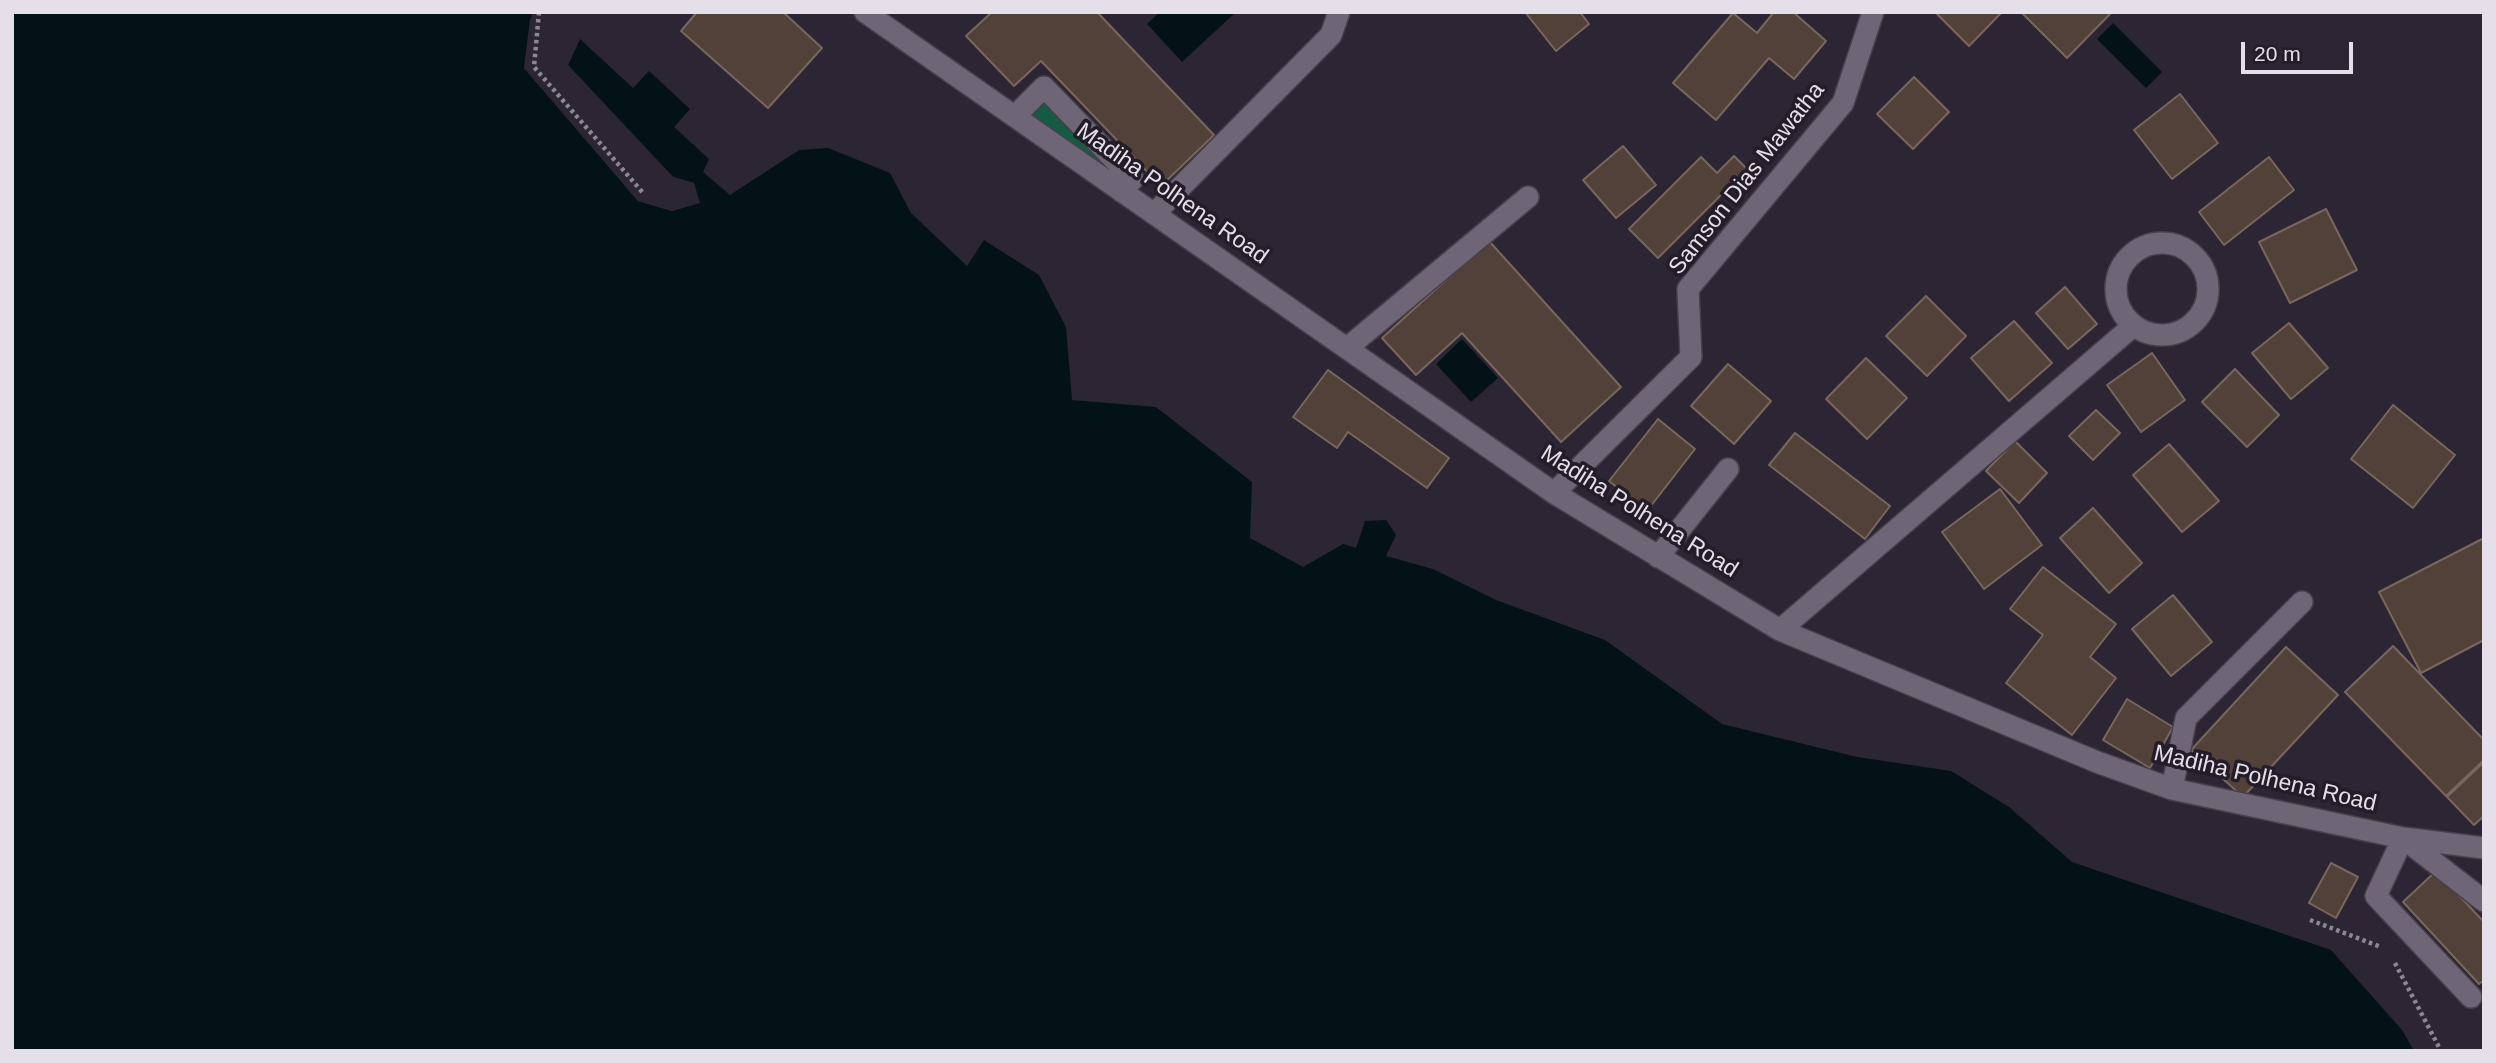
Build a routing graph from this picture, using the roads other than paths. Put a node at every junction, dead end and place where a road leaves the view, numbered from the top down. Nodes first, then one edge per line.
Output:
1 (865, 12) edge
2 (1339, 12) edge
3 (1874, 12) edge
4 (1014, 116) junction
5 (1121, 191) junction
6 (1528, 197) dead end
7 (1154, 214) junction
8 (2133, 326) junction
9 (1347, 348) junction
10 (1728, 469) dead end
11 (1554, 493) junction
12 (1658, 557) junction
13 (2302, 602) dead end
14 (1780, 630) junction
15 (2172, 789) junction
16 (2403, 838) junction
17 (2484, 848) edge
18 (2484, 901) edge
19 (2471, 997) dead end

1 - 4 street, Madiha Polhena Road
2 - 7 street
3 - 11 street, Samson Dias Mawatha
4 - 5 street, Madiha Polhena Road
4 - 5 street
5 - 7 street, Madiha Polhena Road
6 - 9 street
7 - 9 street, Madiha Polhena Road
8 - 8 street
8 - 14 street
9 - 11 street, Madiha Polhena Road
10 - 12 street
11 - 12 street, Madiha Polhena Road
12 - 14 street, Madiha Polhena Road
13 - 15 street
14 - 15 street, Madiha Polhena Road
15 - 16 street, Madiha Polhena Road
16 - 17 street, Madiha Polhena Road
16 - 18 street
16 - 19 street

